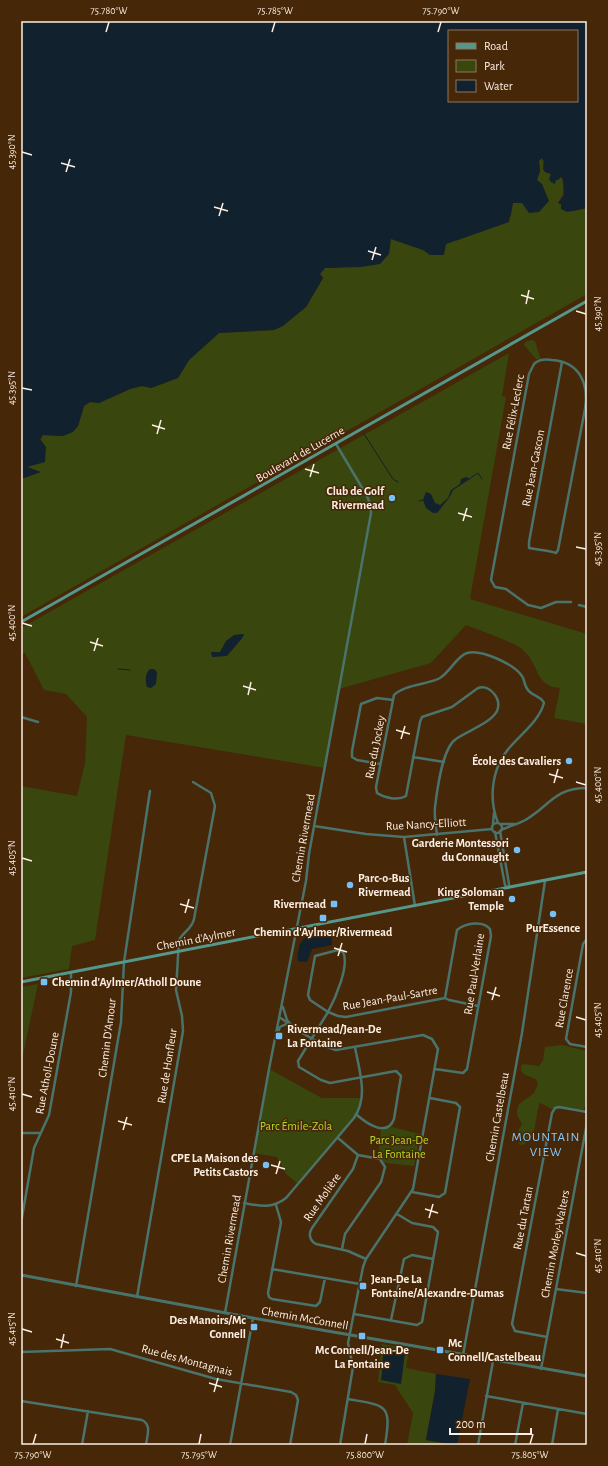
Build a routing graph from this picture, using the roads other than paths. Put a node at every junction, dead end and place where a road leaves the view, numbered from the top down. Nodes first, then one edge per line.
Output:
1 (587, 301) edge
2 (562, 362) junction
3 (586, 410) edge
4 (336, 444) junction
5 (558, 550) joint
6 (571, 602) dead end
7 (579, 605) dead end
8 (587, 607) edge
9 (21, 622) edge
10 (393, 700) junction
11 (21, 717) edge
12 (38, 722) dead end
13 (414, 757) junction
14 (444, 762) junction
15 (380, 764) junction
16 (193, 782) dead end
17 (587, 788) edge
18 (150, 791) dead end
19 (494, 811) junction
20 (499, 823) junction
21 (493, 824) junction
22 (518, 824) junction
23 (314, 826) junction
24 (492, 829) junction
25 (501, 831) junction
26 (495, 832) junction
27 (438, 835) junction
28 (404, 837) junction
29 (587, 872) edge
30 (545, 881) junction
31 (507, 888) junction
32 (415, 906) junction
33 (296, 929) junction
34 (587, 939) edge
35 (178, 951) junction
36 (124, 962) junction
37 (71, 971) junction
38 (21, 982) edge
39 (284, 996) junction
40 (445, 998) junction
41 (478, 1006) junction
42 (328, 1012) junction
43 (279, 1017) junction
44 (295, 1029) junction
45 (312, 1038) junction
46 (274, 1040) junction
47 (355, 1047) junction
48 (587, 1047) edge
49 (435, 1069) junction
50 (361, 1079) junction
51 (430, 1098) junction
52 (587, 1112) edge
53 (357, 1115) junction
54 (587, 1123) edge
55 (21, 1132) edge
56 (39, 1133) junction
57 (338, 1138) junction
58 (358, 1155) junction
59 (412, 1192) junction
60 (244, 1203) junction
61 (276, 1205) junction
62 (397, 1214) junction
63 (21, 1223) edge
64 (342, 1249) junction
65 (433, 1258) junction
66 (366, 1259) junction
67 (272, 1269) junction
68 (21, 1275) edge
69 (325, 1278) junction
70 (360, 1284) junction
71 (76, 1286) junction
72 (556, 1289) junction
73 (587, 1293) edge
74 (137, 1297) junction
75 (225, 1313) junction
76 (354, 1314) junction
77 (253, 1318) junction
78 (391, 1320) junction
79 (350, 1336) junction
80 (547, 1337) junction
81 (21, 1352) edge
82 (463, 1356) junction
83 (493, 1361) junction
84 (541, 1369) junction
85 (587, 1376) edge
86 (241, 1383) junction
87 (486, 1396) junction
88 (348, 1399) junction
89 (21, 1401) edge
90 (523, 1403) junction
91 (558, 1409) junction
92 (88, 1411) junction
93 (587, 1414) edge
94 (82, 1445) edge
95 (146, 1445) edge
96 (230, 1445) edge
97 (290, 1445) edge
98 (340, 1445) edge
99 (385, 1445) edge
100 (478, 1445) edge
101 (515, 1445) edge
102 (552, 1445) edge

1 - 4 main road, Boulevard de Lucerne
2 - 3 street, Rue Félix-Leclerc
2 - 5 street, Rue Jean-Gascon
2 - 6 street, Rue Félix-Leclerc
3 - 5 street, Rue Félix-Leclerc
4 - 9 main road, Boulevard de Lucerne
4 - 23 street, Chemin Rivermead
7 - 8 street
10 - 15 street, Rue du Jockey
10 - 15 street
10 - 19 street, Rue du Jockey
11 - 12 street
13 - 14 street
13 - 14 street, Rue du Jockey
13 - 15 street, Rue du Jockey
14 - 27 street, Rue du Jockey
16 - 35 street, Rue de Honfleur
17 - 22 street
18 - 36 street, Chemin D'Amour
19 - 20 street
19 - 21 street
20 - 21 street
20 - 22 street
20 - 25 street
21 - 24 street
22 - 25 street
23 - 28 street, Rue Nancy-Elliott
23 - 33 street, Chemin Rivermead
24 - 26 street
24 - 27 street, Rue Nancy-Elliott
25 - 26 street
25 - 31 street
26 - 31 street
27 - 28 street, Rue Nancy-Elliott
28 - 32 street
29 - 30 main road, Chemin d'Aylmer
30 - 31 main road, Chemin d'Aylmer
30 - 82 street, Chemin Castelbeau
31 - 32 main road, Chemin d'Aylmer
32 - 33 main road, Chemin d'Aylmer
33 - 35 main road, Chemin d'Aylmer
33 - 39 street, Chemin Rivermead
34 - 48 street, Rue Clarence
35 - 36 main road, Chemin d'Aylmer
35 - 74 street, Rue de Honfleur
36 - 37 main road, Chemin d'Aylmer
36 - 71 street, Chemin D'Amour
37 - 38 main road, Chemin d'Aylmer
37 - 56 street, Rue Atholl-Doune
39 - 43 street, Chemin Rivermead
39 - 44 street
40 - 41 street, Rue Jean-Paul-Sartre
40 - 41 street, Rue Paul-Verlaine
40 - 42 street, Rue Jean-Paul-Sartre
41 - 49 street, Rue Paul-Verlaine
42 - 42 street
42 - 45 street
43 - 44 street
43 - 46 street, Chemin Rivermead
44 - 45 street
44 - 46 street
45 - 47 street
45 - 50 street
46 - 60 street, Chemin Rivermead
47 - 49 street
47 - 50 street
49 - 51 street
50 - 53 street
50 - 53 street
51 - 59 street
51 - 59 street
52 - 80 street, Rue du Tartan
53 - 57 street
54 - 72 street, Chemin Morley-Walters
55 - 56 street
56 - 63 street, Rue Atholl-Doune
57 - 58 street
57 - 61 street
58 - 64 street
58 - 64 street, Rue Molière
59 - 62 street
60 - 61 street
60 - 75 street, Chemin Rivermead
61 - 67 street
62 - 65 street
62 - 66 street
64 - 66 street, Rue Molière
65 - 78 street
65 - 78 street
66 - 70 street
67 - 69 street
67 - 69 street
68 - 71 street, Chemin McConnell
69 - 70 street
70 - 76 street
71 - 74 street, Chemin McConnell
72 - 73 street
72 - 80 street, Chemin Morley-Walters
74 - 75 street, Chemin McConnell
75 - 77 street, Chemin McConnell
76 - 78 street
76 - 79 street
77 - 79 street, Chemin McConnell
77 - 86 street
79 - 82 street, Chemin McConnell
79 - 88 street
80 - 84 street, Chemin Morley-Walters
81 - 86 street, Rue des Montagnais
82 - 83 street, Chemin McConnell
83 - 84 street, Chemin McConnell
83 - 87 street
84 - 85 street, Chemin McConnell
86 - 96 street
86 - 97 street, Rue des Montagnais
87 - 90 street
87 - 100 street
88 - 98 street
88 - 99 street
89 - 92 street
90 - 91 street
90 - 101 street
91 - 93 street
91 - 102 street
92 - 94 street
92 - 95 street

